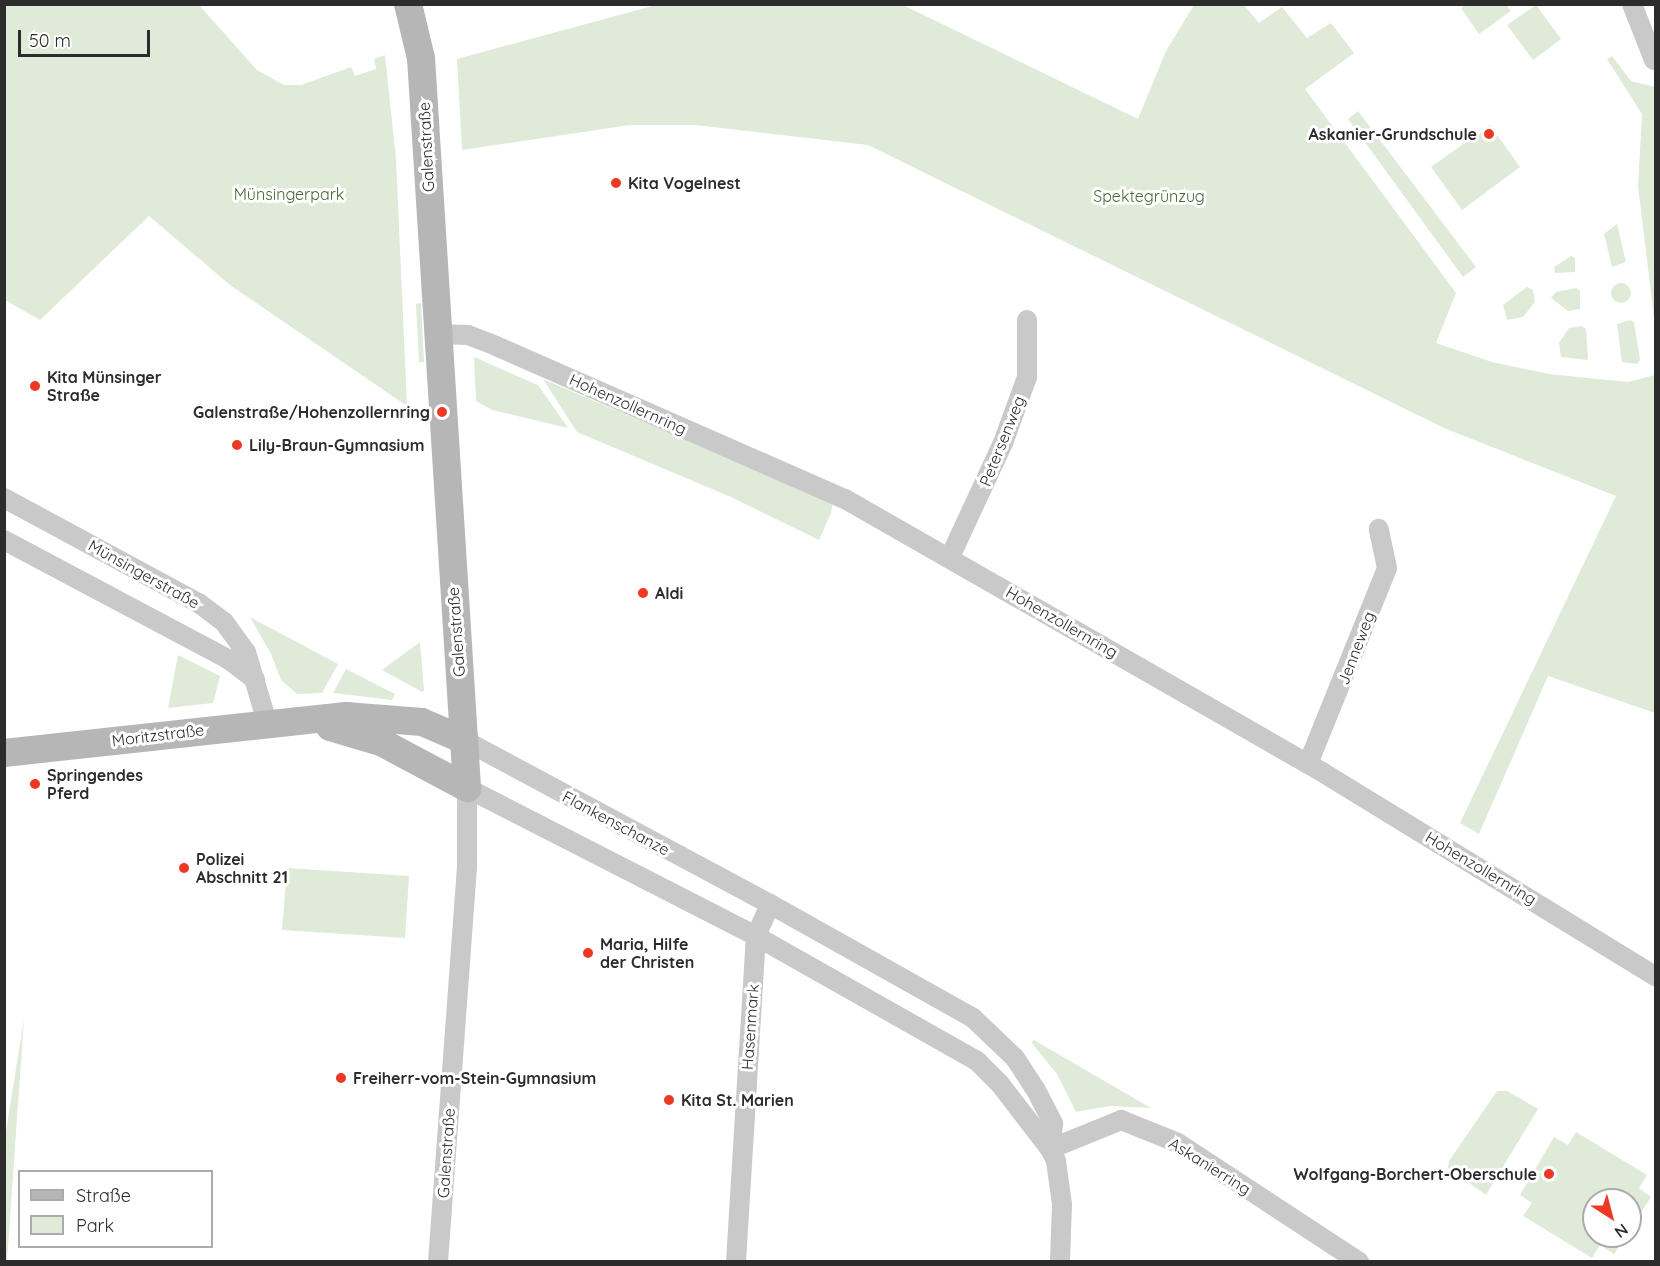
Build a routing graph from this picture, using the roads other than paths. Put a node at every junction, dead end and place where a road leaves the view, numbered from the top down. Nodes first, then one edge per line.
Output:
1 (408, 4) edge
2 (1632, 4) edge
3 (1654, 60) dead end
4 (1027, 320) dead end
5 (437, 334) junction
6 (4, 498) edge
7 (1379, 529) dead end
8 (4, 540) edge
9 (950, 556) junction
10 (255, 679) junction
11 (311, 720) junction
12 (267, 722) junction
13 (464, 740) junction
14 (4, 753) edge
15 (1308, 764) junction
16 (467, 788) junction
17 (770, 904) junction
18 (756, 936) junction
19 (1656, 977) edge
20 (993, 1034) junction
21 (977, 1061) junction
22 (1050, 1149) junction
23 (438, 1262) edge
24 (735, 1262) edge
25 (1060, 1262) edge
26 (1359, 1262) edge

1 - 5 street, Galenstraße
2 - 3 street
4 - 9 street, Petersenweg
5 - 9 street, Hohenzollernring
5 - 13 street, Galenstraße
6 - 10 street, Münsingerstraße
7 - 15 street, Jenneweg
8 - 10 street
9 - 15 street, Hohenzollernring
10 - 12 street, Münsingerstraße
11 - 12 street, Moritzstraße
11 - 13 street, Moritzstraße
11 - 16 street, Moritzstraße
12 - 14 street, Moritzstraße
13 - 16 street, Galenstraße
13 - 17 street, Flankenschanze
15 - 19 street, Hohenzollernring
16 - 18 street, Flankenschanze
16 - 23 street, Galenstraße
17 - 18 street
17 - 20 street, Flankenschanze
18 - 21 street, Flankenschanze
18 - 24 street, Hasenmark
20 - 21 street
20 - 22 street, Flankenschanze
21 - 22 street, Flankenschanze
22 - 25 street, Flankenschanze
22 - 26 street, Askanierring

